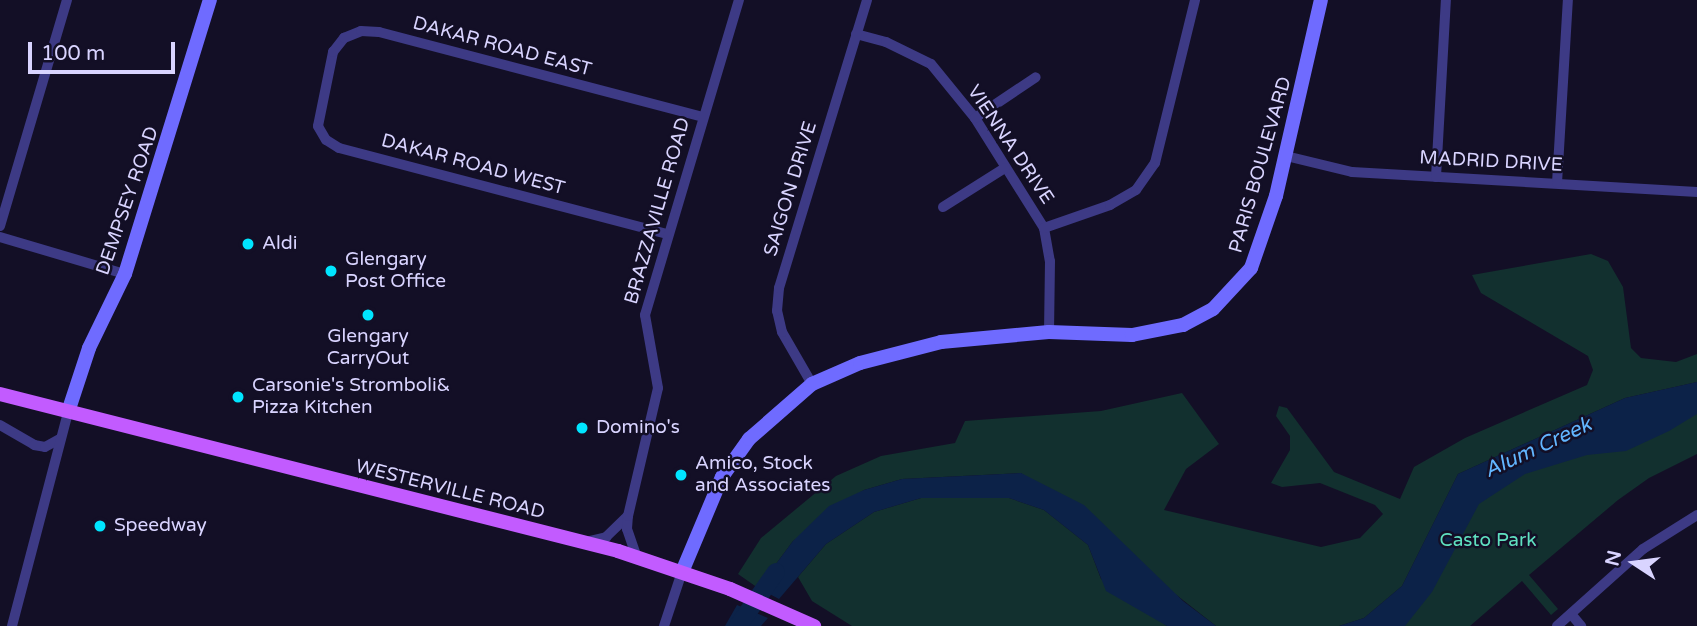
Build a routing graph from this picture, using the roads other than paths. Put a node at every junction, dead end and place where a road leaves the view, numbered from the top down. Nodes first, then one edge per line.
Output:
1 (67, 0) edge
2 (210, 0) edge
3 (739, 0) edge
4 (867, 0) edge
5 (1195, 0) edge
6 (1321, 0) edge
7 (1446, 0) edge
8 (1567, 0) edge
9 (856, 34) junction
10 (1036, 77) dead end
11 (324, 86) joint
12 (703, 117) junction
13 (975, 118) junction
14 (1286, 156) junction
15 (1005, 168) junction
16 (1436, 177) junction
17 (1557, 183) junction
18 (1697, 191) edge
19 (943, 207) dead end
20 (0, 226) edge
21 (1044, 228) junction
22 (667, 234) junction
23 (0, 237) edge
24 (125, 274) junction
25 (1049, 332) junction
26 (812, 384) junction
27 (0, 388) edge
28 (0, 394) edge
29 (69, 409) junction
30 (0, 425) edge
31 (62, 437) junction
32 (1697, 515) edge
33 (628, 516) junction
34 (581, 543) junction
35 (637, 558) junction
36 (682, 572) junction
37 (1571, 614) junction
38 (12, 626) edge
39 (664, 626) edge
40 (814, 626) edge
41 (1557, 626) edge
42 (1581, 626) edge

1 - 20 street
2 - 24 street, DEMPSEY ROAD
3 - 12 street, BRAZZAVILLE ROAD
4 - 9 street, SAIGON DRIVE
5 - 21 street
6 - 14 street, PARIS BOULEVARD
7 - 16 street
8 - 17 street
9 - 13 street, VIENNA DRIVE
9 - 26 street, SAIGON DRIVE
10 - 13 street
11 - 12 street, DAKAR ROAD EAST
11 - 22 street, DAKAR ROAD WEST
12 - 22 street, BRAZZAVILLE ROAD
13 - 15 street, VIENNA DRIVE
14 - 16 street, MADRID DRIVE
14 - 25 street, PARIS BOULEVARD
15 - 19 street
15 - 21 street, VIENNA DRIVE
16 - 17 street, MADRID DRIVE
17 - 18 street, MADRID DRIVE
21 - 25 street, VIENNA DRIVE
22 - 33 street, BRAZZAVILLE ROAD
23 - 24 street
24 - 29 street, DEMPSEY ROAD
25 - 26 street, PARIS BOULEVARD
26 - 36 street, PARIS BOULEVARD
27 - 29 main road, WESTERVILLE ROAD
28 - 29 main road, WESTERVILLE ROAD
29 - 31 street
29 - 34 main road, WESTERVILLE ROAD
30 - 31 street
31 - 38 street
32 - 37 street
33 - 34 street
33 - 35 street, BRAZZAVILLE ROAD
34 - 35 main road, WESTERVILLE ROAD
35 - 36 main road, WESTERVILLE ROAD
36 - 39 street
36 - 40 main road, WESTERVILLE ROAD
37 - 41 street
37 - 42 street

